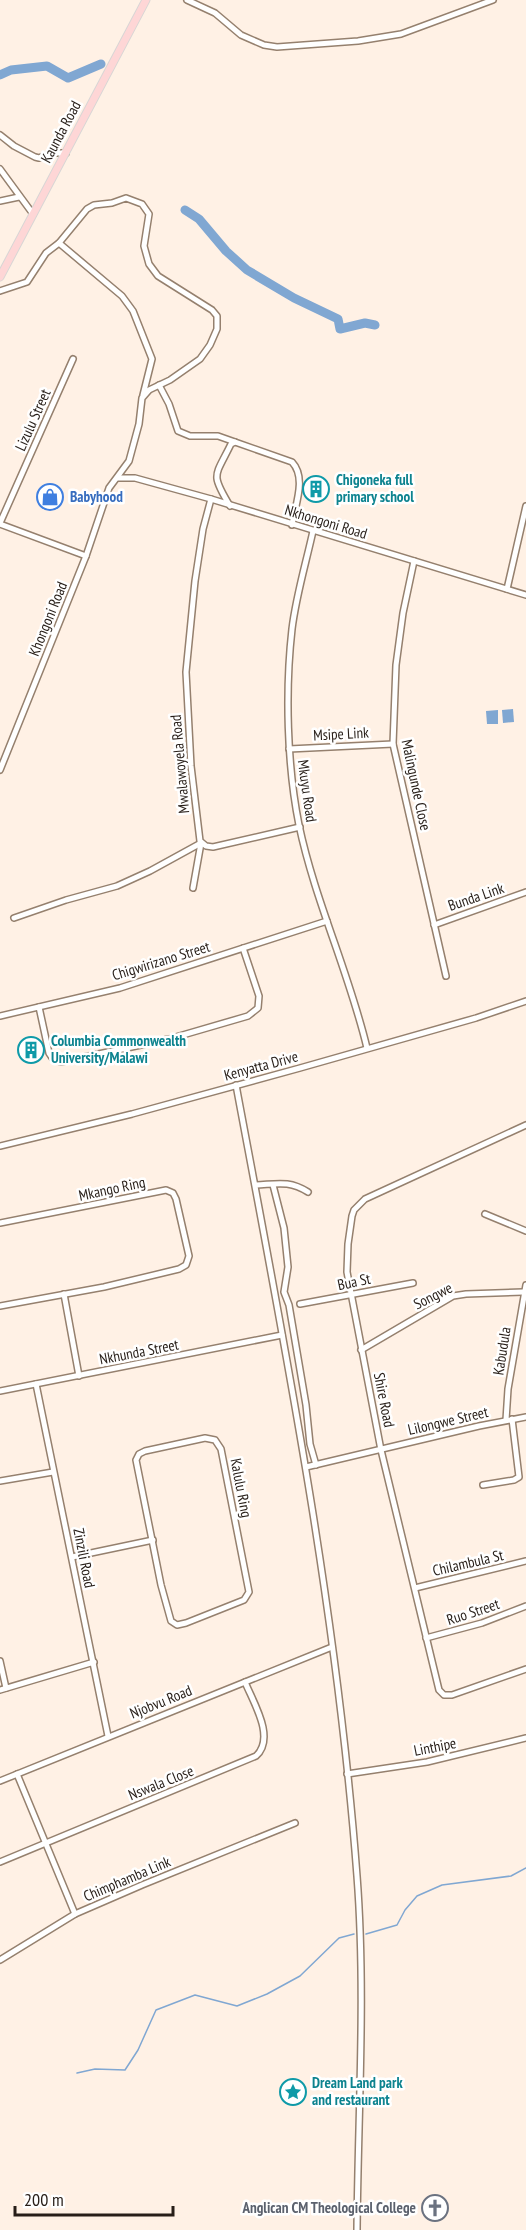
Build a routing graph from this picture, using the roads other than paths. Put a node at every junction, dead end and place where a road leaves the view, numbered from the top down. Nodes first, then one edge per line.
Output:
1 (146, 0) edge
2 (187, 0) edge
3 (493, 0) edge
4 (0, 135) edge
5 (66, 153) junction
6 (0, 169) edge
7 (19, 197) junction
8 (0, 201) edge
9 (33, 214) junction
10 (59, 243) junction
11 (0, 277) edge
12 (0, 291) edge
13 (73, 359) dead end
14 (159, 385) junction
15 (142, 398) junction
16 (235, 441) junction
17 (118, 478) junction
18 (211, 499) junction
19 (230, 506) junction
20 (526, 506) edge
21 (0, 523) edge
22 (292, 525) junction
23 (313, 531) junction
24 (86, 556) junction
25 (414, 561) junction
26 (507, 589) junction
27 (526, 595) edge
28 (393, 744) junction
29 (289, 749) junction
30 (0, 770) edge
31 (300, 827) junction
32 (201, 843) junction
33 (193, 888) dead end
34 (526, 892) edge
35 (14, 918) dead end
36 (327, 921) junction
37 (434, 925) junction
38 (243, 948) junction
39 (446, 976) dead end
40 (526, 1001) edge
41 (39, 1007) junction
42 (0, 1016) edge
43 (367, 1048) junction
44 (236, 1085) junction
45 (526, 1125) edge
46 (0, 1146) edge
47 (256, 1185) junction
48 (273, 1185) junction
49 (308, 1192) dead end
50 (485, 1214) dead end
51 (0, 1223) edge
52 (526, 1232) edge
53 (413, 1283) dead end
54 (526, 1286) edge
55 (524, 1292) junction
56 (64, 1294) junction
57 (351, 1295) junction
58 (300, 1304) dead end
59 (0, 1306) edge
60 (282, 1335) junction
61 (362, 1350) junction
62 (79, 1376) junction
63 (36, 1384) junction
64 (0, 1391) edge
65 (526, 1417) edge
66 (509, 1420) junction
67 (381, 1450) junction
68 (316, 1465) junction
69 (306, 1467) junction
70 (53, 1472) junction
71 (0, 1482) edge
72 (483, 1485) dead end
73 (153, 1540) junction
74 (72, 1557) junction
75 (526, 1561) edge
76 (415, 1588) junction
77 (526, 1606) edge
78 (426, 1638) junction
79 (332, 1647) junction
80 (0, 1661) edge
81 (94, 1662) junction
82 (526, 1669) edge
83 (245, 1682) junction
84 (3, 1689) edge
85 (108, 1736) junction
86 (526, 1738) edge
87 (17, 1774) junction
88 (347, 1774) junction
89 (0, 1781) edge
90 (295, 1823) dead end
91 (45, 1843) junction
92 (0, 1862) edge
93 (75, 1914) junction
94 (0, 1960) edge
95 (357, 2230) edge

1 - 5 main road, Kaunda Road
2 - 3 street
4 - 5 street
5 - 9 main road, Kaunda Road
6 - 7 street
7 - 8 street
7 - 9 street
9 - 11 main road, Kaunda Road
10 - 12 street
10 - 14 street
10 - 15 street, Khongoni Road
13 - 21 street, Lizulu Street
14 - 15 street
14 - 16 street
15 - 17 street, Khongoni Road
16 - 19 street
16 - 22 street
17 - 18 street, Nkhongoni Road
17 - 24 street, Khongoni Road
18 - 19 street, Nkhongoni Road
18 - 32 street, Mwalawoyela Road
19 - 22 street, Nkhongoni Road
20 - 26 street
21 - 24 street
22 - 23 street, Nkhongoni Road
23 - 25 street, Nkhongoni Road
23 - 29 street, Mkuyu Road
24 - 30 street, Khongoni Road
25 - 26 street, Nkhongoni Road
25 - 28 street, Malingunde Close
26 - 27 street, Nkhongoni Road
28 - 29 street, Msipe Link
28 - 37 street, Malingunde Close
29 - 31 street, Mkuyu Road
31 - 32 street
31 - 36 street, Mkuyu Road
32 - 33 street, Mwalawoyela Road
32 - 35 street
34 - 37 street, Bunda Link
36 - 38 street, Chigwirizano Street
36 - 43 street, Mkuyu Road
37 - 39 street, Malingunde Close
38 - 41 street, Chigwirizano Street
38 - 41 street
40 - 43 street, Kenyatta Drive
41 - 42 street, Chigwirizano Street
43 - 44 street, Kenyatta Drive
44 - 46 street, Kenyatta Drive
44 - 47 street
45 - 57 street, Shire Road
47 - 48 street
47 - 60 street
48 - 49 street
48 - 68 street
50 - 52 street
51 - 56 street, Mkango Ring
53 - 57 street, Bua St
54 - 55 street, Kabudula
55 - 61 street, Songwe
55 - 66 street, Kabudula
56 - 59 street, Mkango Ring
56 - 62 street
57 - 58 street, Bua St
57 - 61 street, Shire Road
60 - 62 street, Nkhunda Street
60 - 69 street
61 - 67 street, Shire Road
62 - 63 street, Nkhunda Street
63 - 64 street, Nkhunda Street
63 - 70 street, Zinzili Road
65 - 66 street, Lilongwe Street
66 - 67 street, Lilongwe Street
66 - 72 street, Kabudula
67 - 68 street, Lilongwe Street
67 - 76 street, Shire Road
68 - 69 street, Lilongwe Street
69 - 79 street
70 - 71 street
70 - 74 street, Zinzili Road
73 - 73 street, Kalulu Ring
73 - 74 street
74 - 81 street, Zinzili Road
75 - 76 street, Chilambula St
76 - 78 street, Shire Road
77 - 78 street, Ruo Street
78 - 82 street, Shire Road
79 - 83 street, Njobvu Road
79 - 88 street
80 - 84 street
81 - 84 street
81 - 85 street, Zinzili Road
83 - 85 street, Njobvu Road
83 - 91 street, Nswala Close
85 - 87 street, Njobvu Road
86 - 88 street, Linthipe
87 - 89 street, Njobvu Road
87 - 91 street, Chimphamba Link
88 - 95 street
90 - 93 street, Chimphamba Link
91 - 92 street, Nswala Close
91 - 93 street, Chimphamba Link
93 - 94 street

